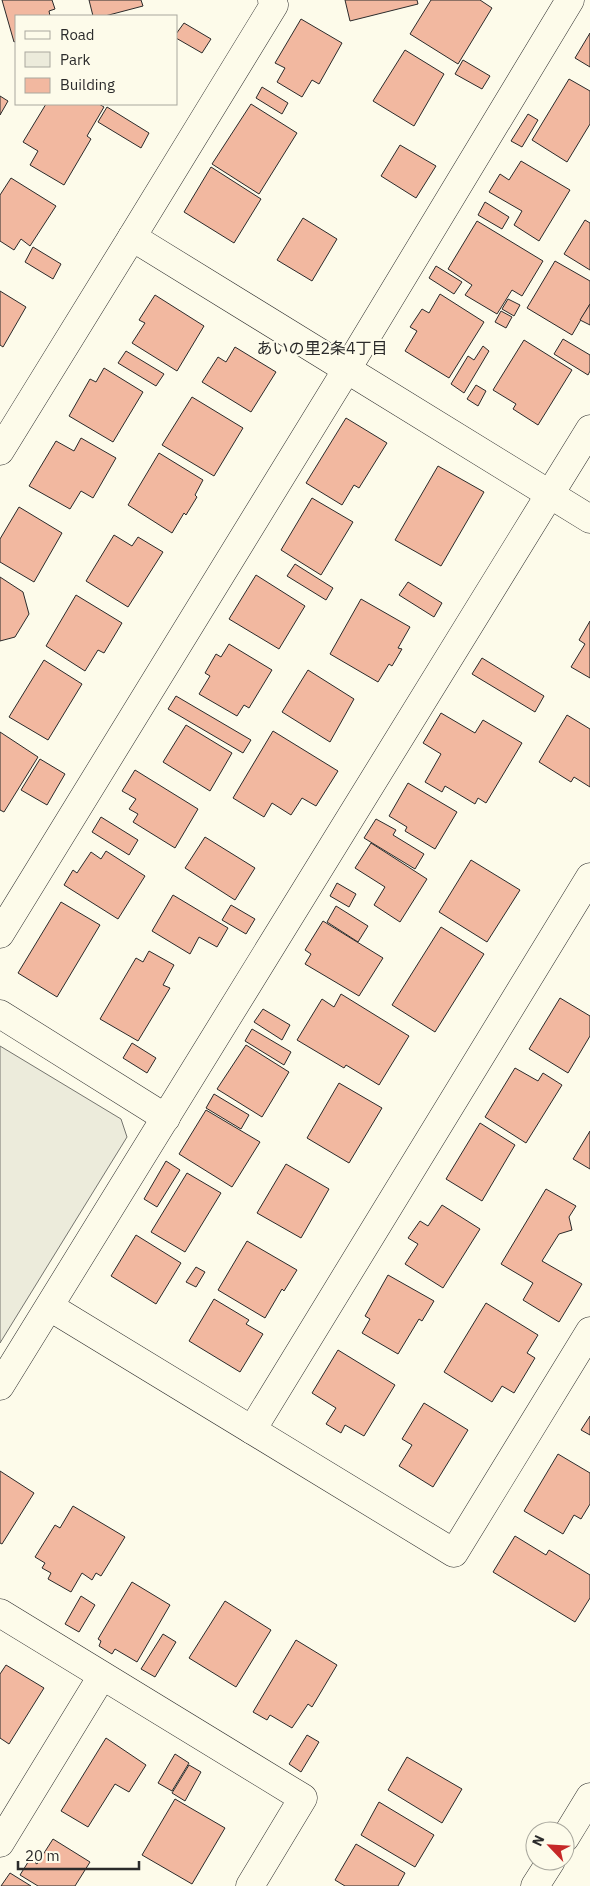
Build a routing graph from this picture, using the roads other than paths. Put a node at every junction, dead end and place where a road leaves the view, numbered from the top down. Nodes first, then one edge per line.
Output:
1 (272, 0) edge
2 (570, 0) edge
3 (132, 237) junction
4 (347, 369) junction
5 (590, 429) edge
6 (0, 451) edge
7 (550, 495) junction
8 (590, 519) edge
9 (590, 877) edge
10 (0, 934) edge
11 (0, 1014) edge
12 (166, 1118) junction
13 (50, 1307) junction
14 (590, 1331) edge
15 (0, 1386) edge
16 (252, 1430) junction
17 (0, 1613) edge
18 (102, 1676) junction
19 (590, 1797) edge
20 (575, 1822) edge
21 (0, 1843) edge
22 (545, 1871) edge
23 (250, 1886) edge
24 (535, 1886) edge

1 - 3 street
2 - 4 street
3 - 4 street
3 - 6 street
4 - 7 street
4 - 10 street
5 - 7 street
7 - 8 street
7 - 12 street
9 - 16 street
11 - 12 street
12 - 13 street
13 - 15 street
13 - 16 street
14 - 16 street
17 - 18 street
18 - 21 street
18 - 23 street
19 - 20 street
22 - 24 street

